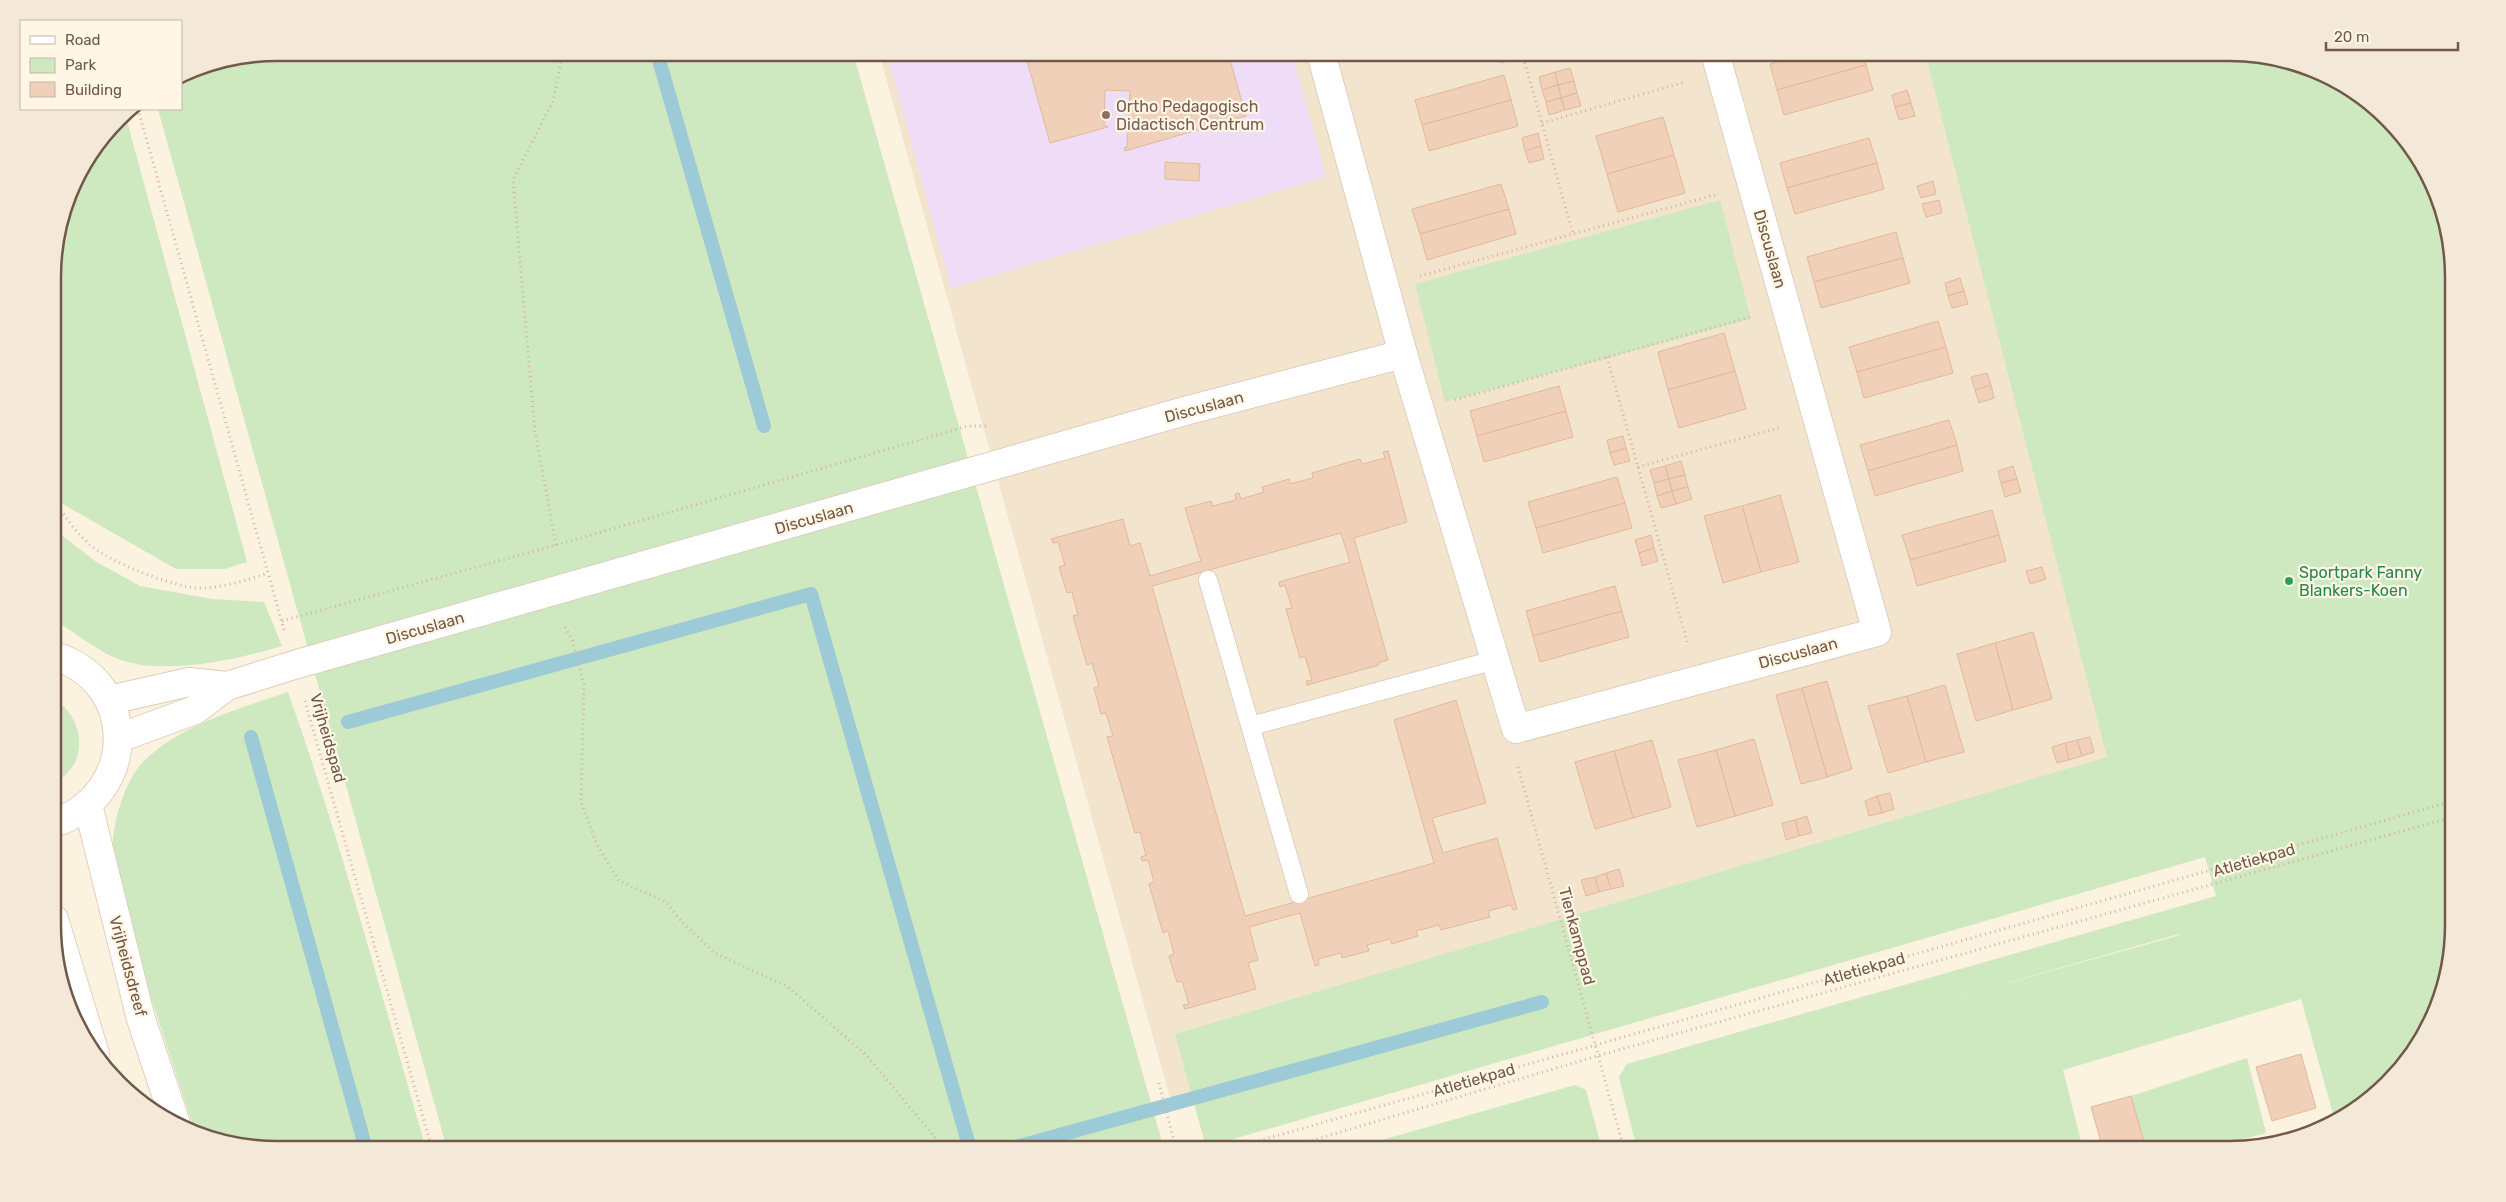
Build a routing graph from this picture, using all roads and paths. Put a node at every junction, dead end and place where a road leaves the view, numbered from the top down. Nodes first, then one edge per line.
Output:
1 (561, 61) edge
2 (1323, 61) edge
3 (1525, 61) edge
4 (1718, 64) edge
5 (139, 112) edge
6 (1542, 123) junction
7 (1723, 192) dead end
8 (1573, 234) junction
9 (1417, 277) dead end
10 (1753, 316) dead end
11 (1403, 354) junction
12 (1607, 357) junction
13 (1452, 400) dead end
14 (1818, 424) junction
15 (1638, 467) junction
16 (61, 511) edge
17 (556, 545) dead end
18 (268, 573) junction
19 (1208, 580) dead end
20 (572, 640) dead end
21 (61, 658) edge
22 (1494, 660) junction
23 (294, 665) junction
24 (1698, 680) junction
25 (227, 686) junction
26 (110, 700) junction
27 (1251, 726) junction
28 (1516, 729) junction
29 (119, 738) junction
30 (2445, 803) edge
31 (88, 806) junction
32 (2445, 819) edge
33 (61, 821) edge
34 (1300, 894) dead end
35 (63, 947) edge
36 (86, 1024) edge
37 (1594, 1045) junction
38 (1598, 1056) junction
39 (1159, 1083) dead end
40 (173, 1114) edge
41 (429, 1141) edge
42 (938, 1141) edge
43 (1174, 1141) edge
44 (1258, 1141) edge
45 (1309, 1141) edge
46 (1622, 1141) edge

1 - 17 path
2 - 11 street
3 - 6 path
4 - 6 path
4 - 14 street, Discuslaan
5 - 18 path, Vrijheidspad
6 - 8 path
7 - 8 path
8 - 9 path
10 - 12 path
11 - 22 street
11 - 23 street, Discuslaan
12 - 13 path
12 - 15 path
14 - 15 path
14 - 24 street, Discuslaan
15 - 24 path
16 - 18 path
18 - 23 path, Vrijheidspad
19 - 27 lane
20 - 42 path
21 - 26 street
22 - 27 lane
22 - 28 street
23 - 25 street, Discuslaan
23 - 41 path, Vrijheidspad
24 - 28 street, Discuslaan
25 - 26 street, Discuslaan
25 - 29 street, Discuslaan
26 - 29 street
27 - 34 lane
28 - 37 path, Tienkamppad
29 - 31 street
30 - 37 path
31 - 33 street
31 - 40 street, Vrijheidsdreef
32 - 38 path, Atletiekpad
35 - 36 street
37 - 38 path, Tienkamppad
37 - 44 path
38 - 45 path, Atletiekpad
38 - 46 path, Tienkamppad
39 - 43 path

